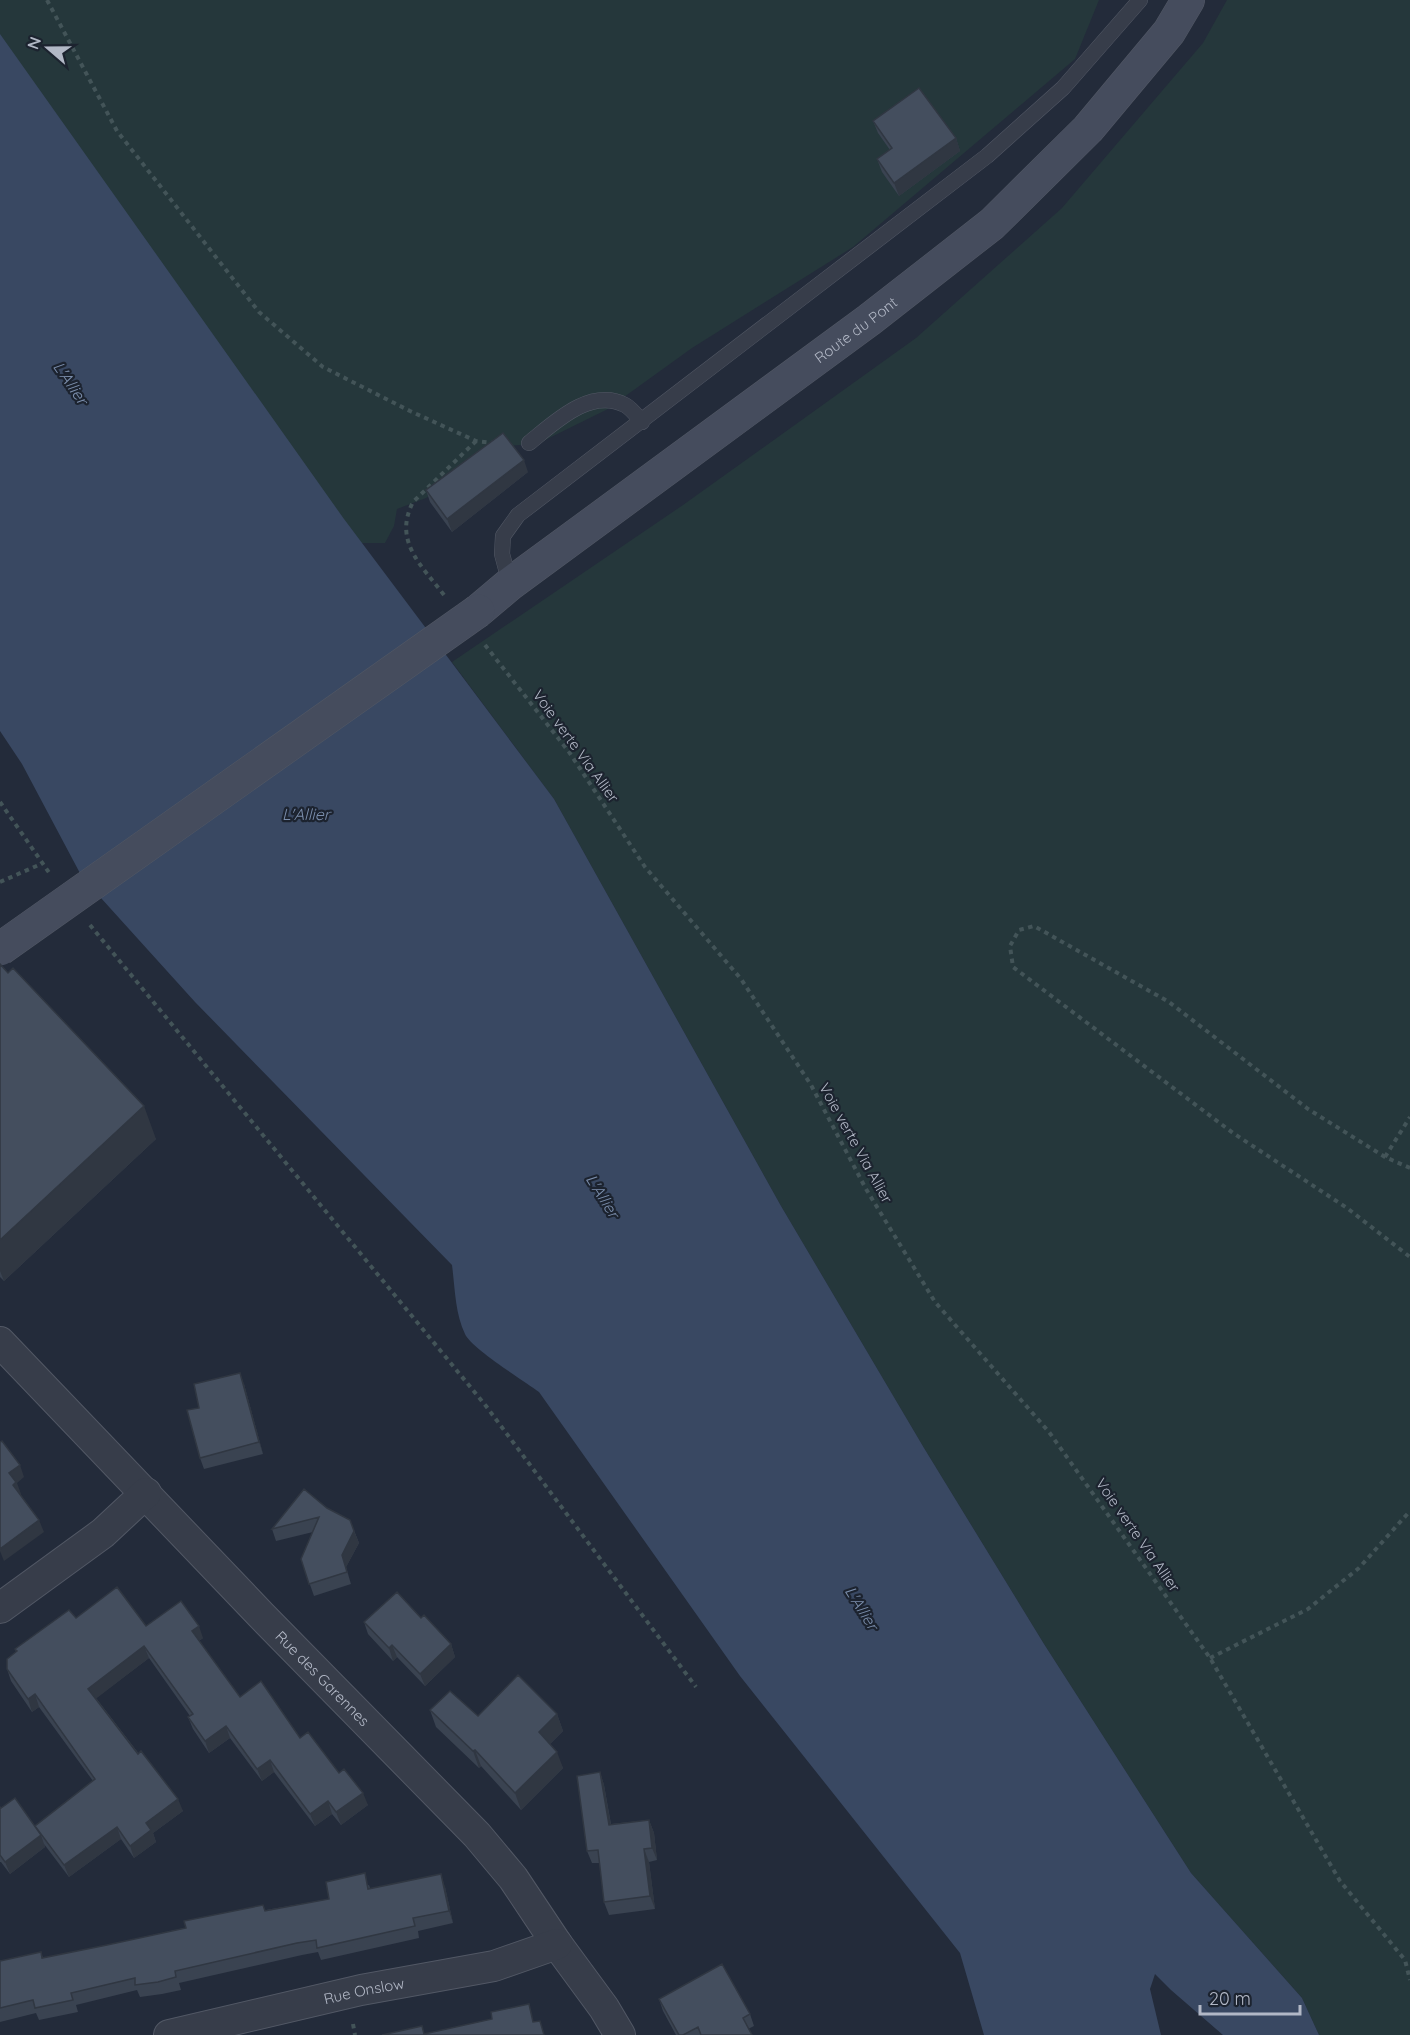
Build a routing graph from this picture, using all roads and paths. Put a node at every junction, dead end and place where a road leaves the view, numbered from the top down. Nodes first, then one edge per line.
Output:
1 (47, 0) edge
2 (1140, 0) edge
3 (1188, 0) edge
4 (642, 422) junction
5 (529, 443) dead end
6 (510, 584) junction
7 (447, 598) dead end
8 (483, 643) dead end
9 (0, 802) edge
10 (41, 864) junction
11 (0, 882) edge
12 (56, 883) dead end
13 (86, 920) dead end
14 (0, 949) edge
15 (1410, 1117) edge
16 (1385, 1157) junction
17 (1410, 1168) edge
18 (1410, 1257) edge
19 (0, 1342) edge
20 (146, 1493) junction
21 (1410, 1511) edge
22 (0, 1608) edge
23 (1210, 1658) junction
24 (696, 1688) dead end
25 (557, 1944) junction
26 (1410, 1980) edge
27 (169, 2035) edge
28 (620, 2035) edge

1 - 7 path
2 - 4 lane
3 - 6 main road, Route du Pont
4 - 5 lane
4 - 6 lane
6 - 14 main road, Route du Pont, bridge
8 - 23 path, Voie verte Via Allier
9 - 10 path
10 - 11 path
10 - 12 path
13 - 24 path
15 - 16 path
16 - 17 path
16 - 18 path
19 - 20 street, Rue des Garennes
20 - 22 street
20 - 25 street, Rue des Garennes
21 - 23 path
23 - 26 path, Voie verte Via Allier
25 - 27 street, Rue Onslow
25 - 28 street, Rue des Garennes

